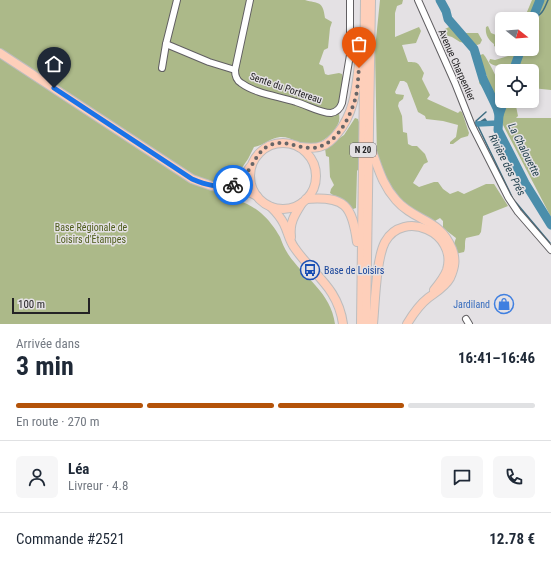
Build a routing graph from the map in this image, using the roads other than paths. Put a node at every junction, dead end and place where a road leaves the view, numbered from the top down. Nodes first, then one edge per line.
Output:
1 (177, 0) edge
2 (250, 0) edge
3 (350, 0) edge
4 (365, 0) edge
5 (371, 0) edge
6 (418, 0) edge
7 (166, 44) junction
8 (364, 46) junction
9 (0, 53) edge
10 (162, 68) dead end
11 (234, 70) junction
12 (369, 143) junction
13 (299, 147) junction
14 (253, 163) junction
15 (223, 187) junction
16 (257, 196) junction
17 (304, 201) junction
18 (270, 206) junction
19 (293, 245) junction
20 (550, 249) edge
21 (361, 254) junction
22 (427, 299) junction
23 (343, 324) edge
24 (360, 324) edge
25 (366, 324) edge
26 (373, 324) edge
27 (407, 324) edge

1 - 7 street
2 - 11 street
3 - 11 street, Sente du Portereau
4 - 8 main road, N 20
5 - 12 main road, N 20
6 - 20 street, Avenue Charpentier
7 - 10 street
7 - 11 street
8 - 13 main road
8 - 21 main road, N 20
9 - 15 main road
12 - 22 main road
12 - 25 main road, N 20
13 - 14 main road
13 - 17 main road
14 - 15 main road
14 - 16 main road
15 - 16 main road
16 - 18 main road
17 - 18 main road
17 - 19 main road
17 - 21 main road
18 - 19 main road
19 - 23 main road
21 - 24 main road, N 20
22 - 26 main road
22 - 27 main road

